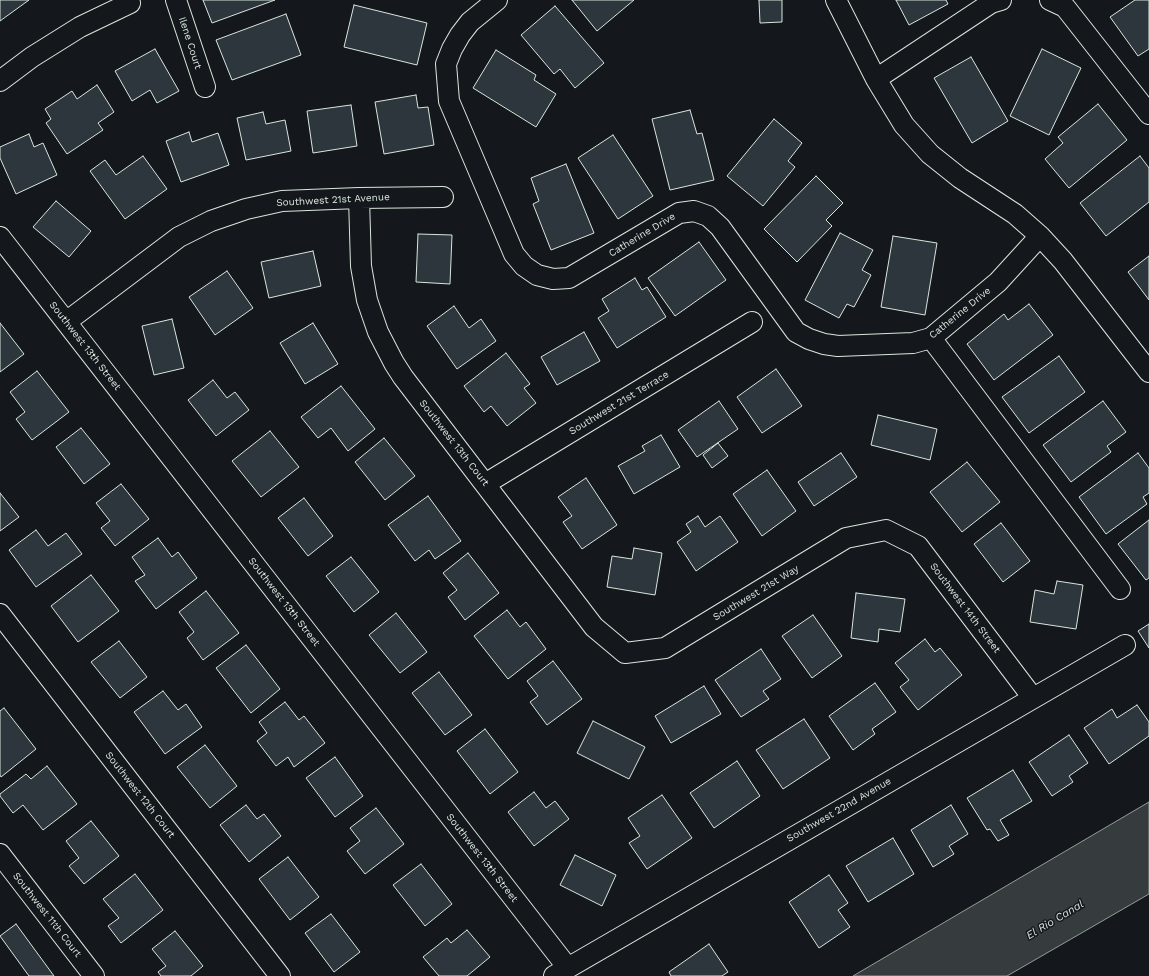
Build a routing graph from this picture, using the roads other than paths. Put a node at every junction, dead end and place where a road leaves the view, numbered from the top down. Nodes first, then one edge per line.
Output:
1 (176, 0) edge
2 (497, 0) edge
3 (836, 0) edge
4 (1001, 0) edge
5 (1050, 0) edge
6 (130, 3) dead end
7 (876, 79) junction
8 (0, 81) edge
9 (204, 87) dead end
10 (1149, 114) edge
11 (442, 197) dead end
12 (359, 198) junction
13 (0, 236) edge
14 (1040, 236) junction
15 (66, 322) junction
16 (752, 322) dead end
17 (931, 338) junction
18 (1149, 372) edge
19 (486, 484) junction
20 (886, 530) joint
21 (1120, 590) dead end
22 (0, 614) edge
23 (1125, 644) dead end
24 (625, 653) joint
25 (1033, 698) junction
26 (0, 854) edge
27 (561, 972) edge
28 (94, 976) edge
29 (280, 976) edge

1 - 9 street, Ilene Court
2 - 17 street, Catherine Drive
3 - 7 street
4 - 7 street
5 - 10 street
6 - 8 street
7 - 14 street
11 - 12 street, Southwest 21st Avenue
12 - 15 street, Southwest 21st Avenue
12 - 19 street, Southwest 13th Court
13 - 15 street, Southwest 13th Street
14 - 17 street, Catherine Drive
14 - 18 street
15 - 27 street, Southwest 13th Street
16 - 19 street, Southwest 21st Terrace
17 - 21 street
19 - 24 street, Southwest 13th Court
20 - 24 street, Southwest 21st Way
20 - 25 street, Southwest 14th Street
22 - 29 street, Southwest 12th Court
23 - 25 street, Southwest 22nd Avenue
25 - 27 street, Southwest 22nd Avenue
26 - 28 street, Southwest 11th Court

